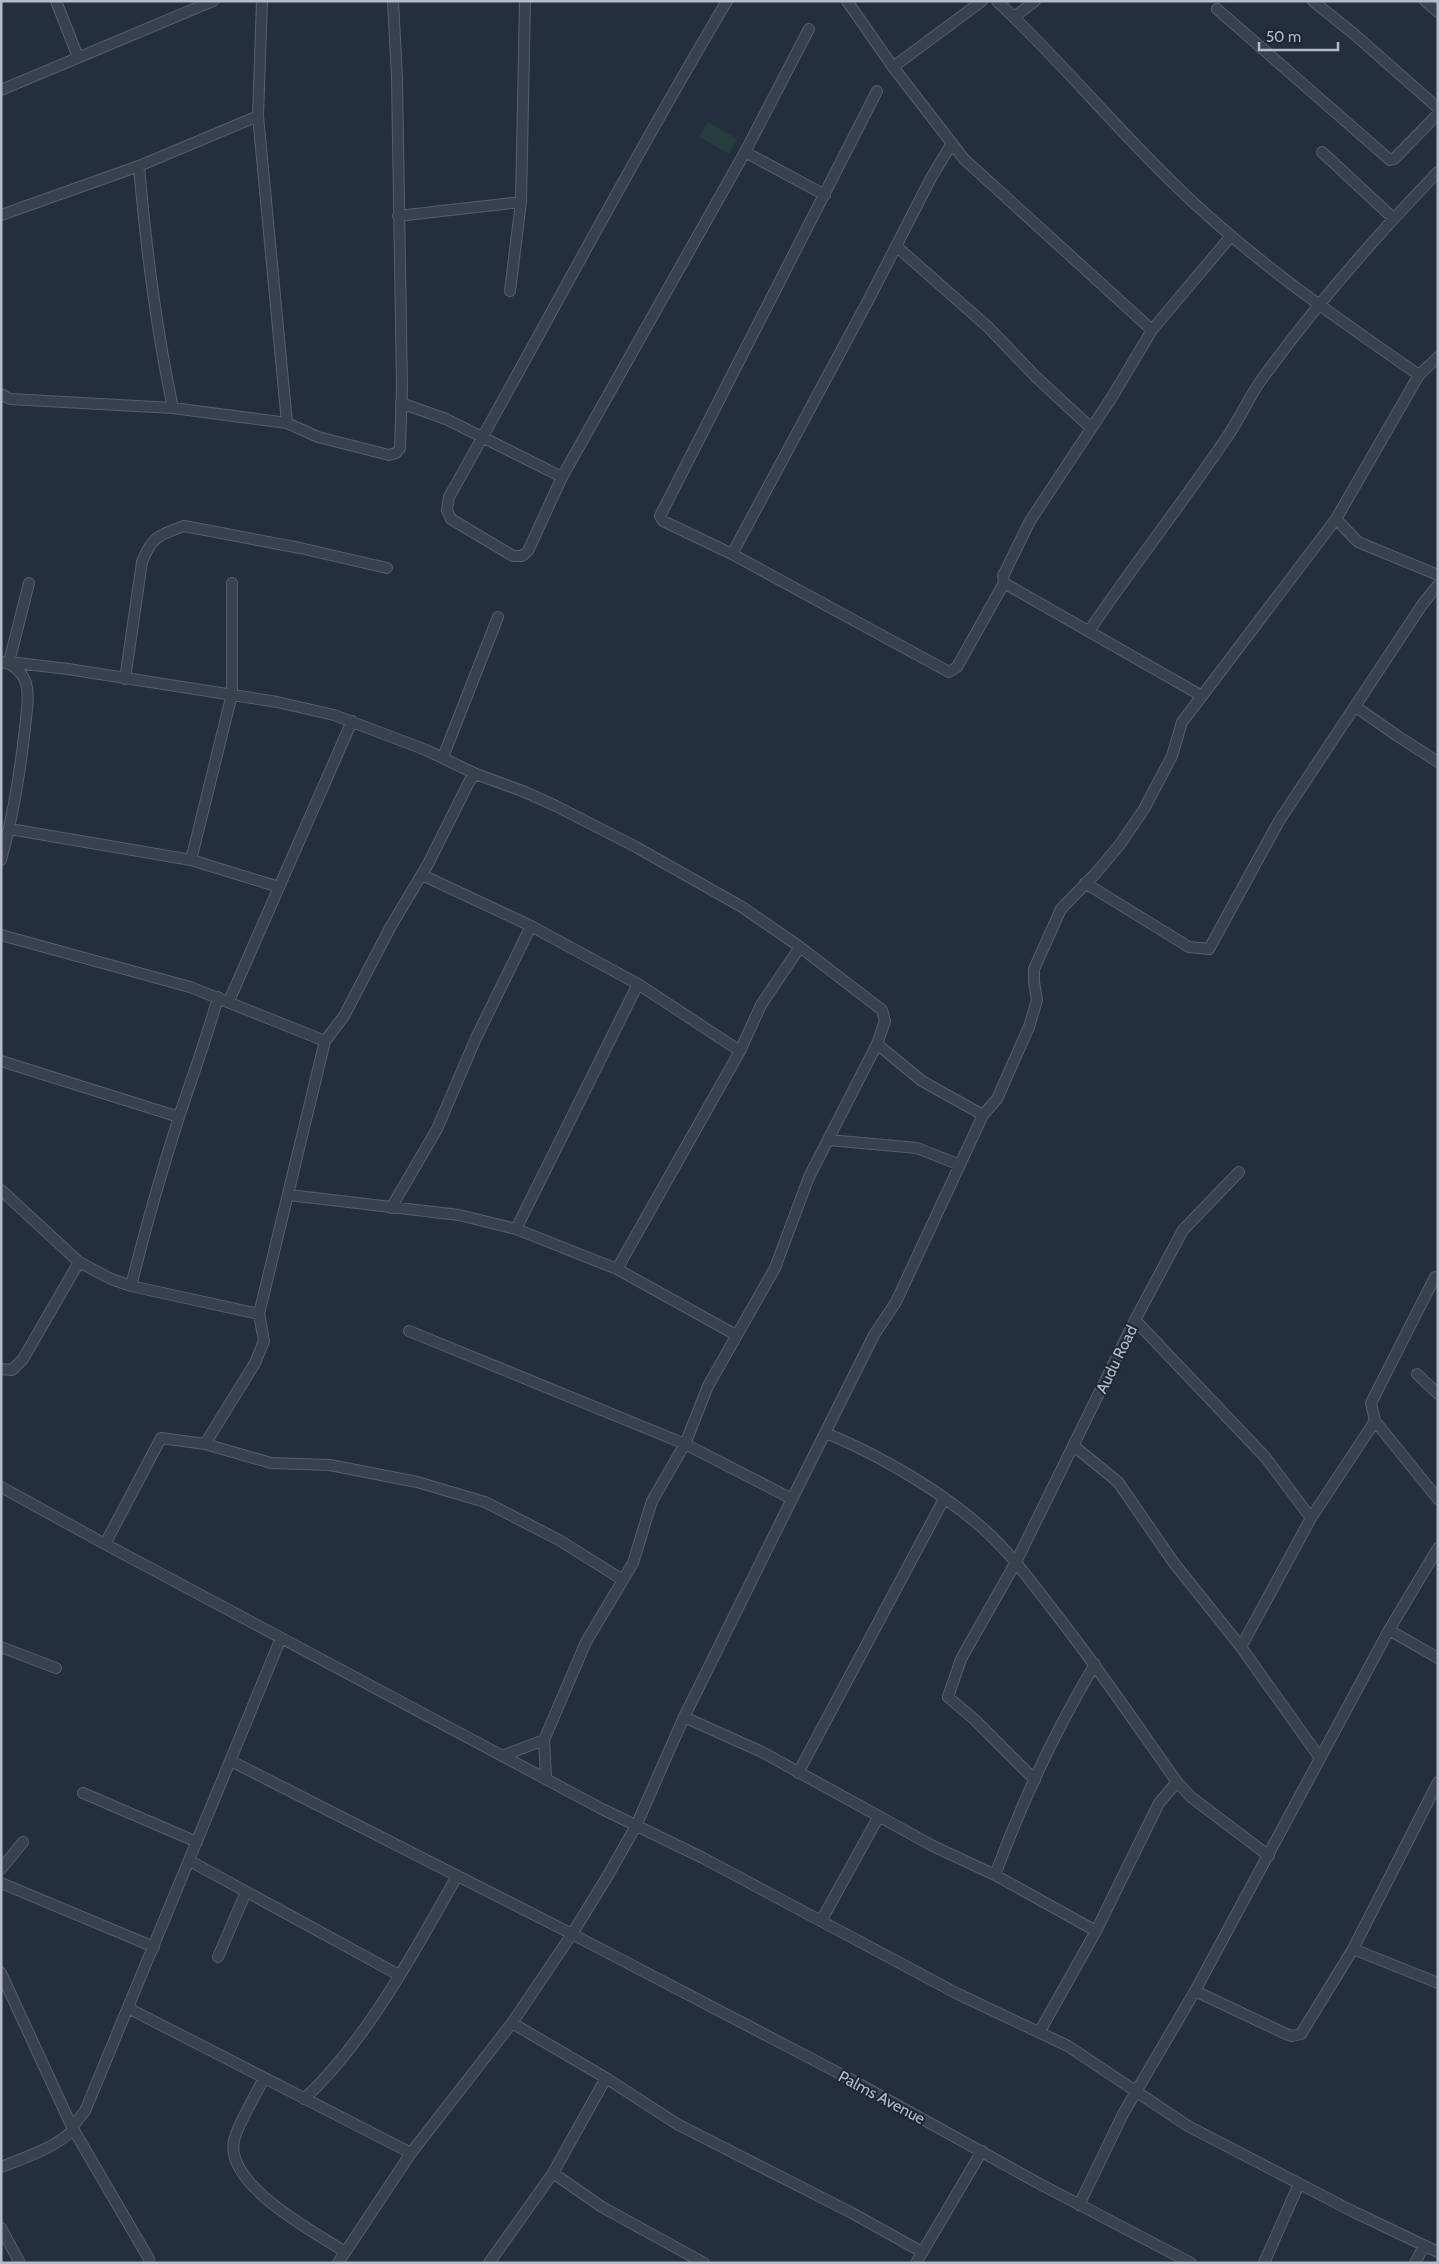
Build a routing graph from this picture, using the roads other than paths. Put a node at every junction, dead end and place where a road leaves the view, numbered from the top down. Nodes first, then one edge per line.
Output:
1 (56, 1) edge
2 (213, 1) edge
3 (262, 1) edge
4 (393, 1) edge
5 (525, 1) edge
6 (727, 1) edge
7 (847, 1) edge
8 (982, 1) edge
9 (997, 1) edge
10 (1035, 1) edge
11 (1313, 1) edge
12 (1425, 1) edge
13 (1218, 8) dead end
14 (1438, 12) edge
15 (1014, 17) junction
16 (810, 29) dead end
17 (78, 57) junction
18 (893, 67) junction
19 (1, 90) edge
20 (877, 91) dead end
21 (1438, 108) edge
22 (1438, 114) edge
23 (258, 116) junction
24 (952, 143) junction
25 (745, 152) junction
26 (1322, 152) dead end
27 (139, 166) junction
28 (1438, 172) edge
29 (825, 195) junction
30 (521, 202) junction
31 (1, 215) edge
32 (398, 216) junction
33 (1393, 218) junction
34 (1231, 236) junction
35 (896, 246) junction
36 (510, 291) dead end
37 (1319, 306) junction
38 (1152, 330) junction
39 (1438, 357) edge
40 (1420, 375) junction
41 (1, 394) edge
42 (402, 403) junction
43 (173, 408) junction
44 (287, 423) junction
45 (1090, 428) junction
46 (482, 438) junction
47 (562, 477) junction
48 (1336, 520) junction
49 (732, 554) junction
50 (387, 568) dead end
51 (1438, 575) edge
52 (29, 583) dead end
53 (232, 583) dead end
54 (1004, 583) junction
55 (1438, 585) edge
56 (498, 617) dead end
57 (1089, 631) junction
58 (5, 662) edge
59 (125, 679) junction
60 (232, 694) junction
61 (1202, 696) junction
62 (1356, 706) junction
63 (352, 721) junction
64 (443, 757) junction
65 (1438, 762) edge
66 (476, 774) junction
67 (10, 828) junction
68 (1, 860) edge
69 (191, 860) junction
70 (422, 875) junction
71 (1085, 884) junction
72 (279, 887) junction
73 (531, 926) junction
74 (1, 935) edge
75 (800, 947) junction
76 (638, 984) junction
77 (218, 997) junction
78 (230, 1001) junction
79 (325, 1041) junction
80 (877, 1044) junction
81 (740, 1051) junction
82 (1, 1061) edge
83 (982, 1115) junction
84 (179, 1117) junction
85 (829, 1140) junction
86 (960, 1166) junction
87 (1239, 1172) dead end
88 (1, 1190) edge
89 (289, 1195) junction
90 (391, 1208) junction
91 (516, 1229) junction
92 (79, 1262) junction
93 (617, 1269) junction
94 (1438, 1280) edge
95 (131, 1286) junction
96 (259, 1314) junction
97 (1135, 1320) junction
98 (409, 1331) dead end
99 (736, 1335) junction
100 (1, 1369) edge
101 (1417, 1374) dead end
102 (1438, 1394) edge
103 (1375, 1421) junction
104 (826, 1433) junction
105 (205, 1444) junction
106 (685, 1444) junction
107 (1074, 1446) junction
108 (1, 1487) edge
109 (792, 1499) junction
110 (944, 1499) junction
111 (1438, 1499) edge
112 (1311, 1518) junction
113 (105, 1544) junction
114 (1438, 1548) edge
115 (1016, 1562) junction
116 (623, 1580) junction
117 (1389, 1630) junction
118 (281, 1638) junction
119 (1, 1647) edge
120 (1240, 1647) junction
121 (1438, 1658) edge
122 (1096, 1664) junction
123 (56, 1668) dead end
124 (684, 1717) junction
125 (544, 1740) junction
126 (502, 1756) junction
127 (1320, 1758) junction
128 (231, 1761) junction
129 (798, 1773) junction
130 (546, 1777) junction
131 (1035, 1780) junction
132 (1177, 1782) junction
133 (1438, 1782) edge
134 (83, 1792) dead end
135 (879, 1816) junction
136 (636, 1826) junction
137 (23, 1842) dead end
138 (198, 1842) junction
139 (1269, 1856) junction
140 (190, 1861) junction
141 (1, 1869) edge
142 (995, 1875) junction
143 (457, 1876) junction
144 (1, 1883) edge
145 (246, 1892) junction
146 (821, 1921) junction
147 (1096, 1932) junction
148 (572, 1934) junction
149 (154, 1947) junction
150 (1353, 1949) junction
151 (218, 1957) dead end
152 (1, 1973) edge
153 (400, 1975) junction
154 (1438, 1983) edge
155 (1195, 1991) junction
156 (128, 2008) junction
157 (512, 2023) junction
158 (1040, 2031) junction
159 (264, 2078) junction
160 (606, 2078) junction
161 (1136, 2090) junction
162 (304, 2099) junction
163 (72, 2127) junction
164 (982, 2151) junction
165 (411, 2154) junction
166 (1, 2167) edge
167 (553, 2173) junction
168 (1298, 2184) junction
169 (1079, 2205) junction
170 (1, 2228) edge
171 (1424, 2246) junction
172 (345, 2252) junction
173 (922, 2252) junction
174 (1438, 2252) edge
175 (149, 2259) dead end
176 (20, 2263) edge
177 (338, 2263) edge
178 (489, 2263) edge
179 (704, 2263) edge
180 (916, 2263) edge
181 (1191, 2263) edge
182 (1264, 2263) edge
183 (1415, 2263) edge

1 - 17 street
2 - 17 street
3 - 23 street
4 - 32 street
5 - 30 street
6 - 46 street
7 - 18 street
8 - 18 street
9 - 15 street
10 - 15 street
11 - 21 street
12 - 14 street
13 - 22 street
15 - 34 street
16 - 25 street
17 - 19 street
18 - 24 street
20 - 29 street
23 - 27 street
23 - 44 street
24 - 35 street
24 - 38 street
25 - 29 street
25 - 47 street
26 - 33 street
27 - 31 street
27 - 43 street
28 - 33 street
29 - 49 street
30 - 32 street
30 - 36 street
32 - 42 street
33 - 37 street
34 - 37 street
34 - 38 street
35 - 45 street
35 - 49 street
37 - 40 street
37 - 57 street
38 - 45 street
39 - 40 street
40 - 48 street
41 - 43 street
42 - 44 street
42 - 46 street
43 - 44 street
45 - 54 street
46 - 47 street
46 - 47 street
48 - 51 street
48 - 61 street
49 - 54 street
50 - 59 street
52 - 58 street
53 - 60 street
54 - 57 street
55 - 62 street
56 - 64 street
57 - 61 street
58 - 59 street
58 - 67 street
59 - 60 street
60 - 63 street
60 - 69 street
61 - 71 street
62 - 65 street
62 - 71 street
63 - 64 street
63 - 72 street
64 - 66 street
66 - 70 street
66 - 75 street
67 - 68 street
67 - 69 street
69 - 72 street
70 - 73 street
70 - 79 street
71 - 83 street
72 - 78 street
73 - 76 street
73 - 90 street
74 - 77 street
75 - 80 street
75 - 81 street
76 - 81 street
76 - 91 street
77 - 78 street
77 - 84 street
78 - 79 street
79 - 89 street
80 - 83 street
80 - 85 street
81 - 93 street
82 - 84 street
83 - 86 street
84 - 95 street
85 - 86 street
85 - 99 street
86 - 104 street
87 - 97 street, Audu Road
88 - 92 street
89 - 90 street
89 - 96 street
90 - 91 street
91 - 93 street
92 - 95 street
92 - 100 street
93 - 99 street
94 - 103 street
95 - 96 street
96 - 105 street
97 - 107 street, Audu Road
97 - 112 street
98 - 106 street
99 - 106 street
101 - 102 street
103 - 111 street
103 - 112 street
104 - 109 street
104 - 110 street
105 - 113 street
105 - 116 street
106 - 109 street
106 - 116 street
107 - 115 street, Audu Road
107 - 120 street
108 - 113 street
109 - 124 street
110 - 115 street
110 - 129 street
112 - 120 street
113 - 118 street
114 - 117 street
115 - 122 street
115 - 131 street, Audu Road
116 - 125 street
117 - 121 street
117 - 127 street
118 - 126 street
118 - 128 street
119 - 123 street
120 - 127 street
122 - 131 street
122 - 132 street
124 - 129 street
124 - 136 street
125 - 126 street
125 - 130 street
126 - 130 street
127 - 139 street
128 - 138 street
128 - 143 street, Palms Avenue
129 - 135 street
130 - 136 street
131 - 142 street
132 - 139 street
132 - 147 street
133 - 150 street
134 - 138 street
135 - 142 street
135 - 146 street
136 - 146 street
136 - 148 street
137 - 141 street
138 - 140 street
139 - 155 street
140 - 145 street
140 - 149 street
142 - 147 street
143 - 148 street, Palms Avenue
143 - 153 street
144 - 149 street
145 - 151 street
145 - 153 street
146 - 158 street
147 - 158 street
148 - 157 street
148 - 164 street, Palms Avenue
149 - 156 street
150 - 154 street
150 - 155 street
152 - 163 street
153 - 162 street
155 - 161 street
156 - 159 street
156 - 163 street
157 - 160 street
157 - 165 street
158 - 161 street
159 - 162 street
159 - 172 street
160 - 167 street
160 - 173 street
161 - 168 street
161 - 169 street
162 - 165 street
163 - 166 street
163 - 175 street
164 - 169 street, Palms Avenue
164 - 173 street
165 - 172 street
167 - 178 street
167 - 179 street
168 - 171 street
168 - 182 street
169 - 181 street, Palms Avenue
170 - 176 street
171 - 174 street
171 - 183 street
172 - 177 street
173 - 180 street

